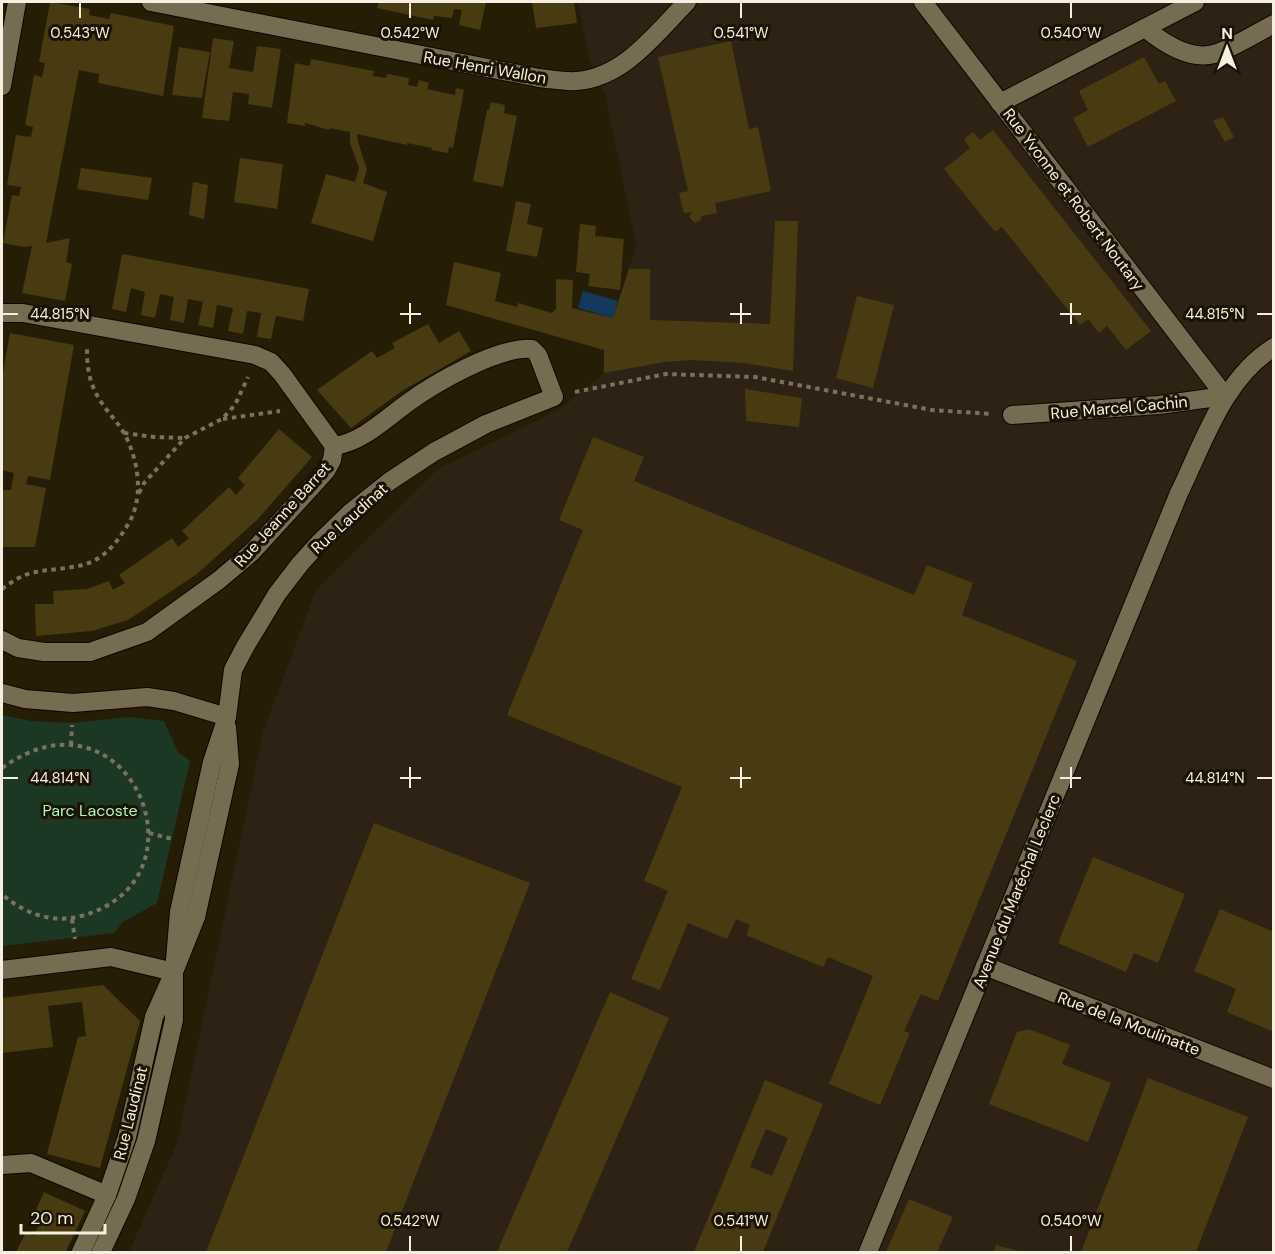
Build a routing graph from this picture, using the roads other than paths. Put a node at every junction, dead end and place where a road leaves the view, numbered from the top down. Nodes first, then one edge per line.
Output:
1 (17, 2) edge
2 (152, 2) edge
3 (687, 2) edge
4 (923, 2) edge
5 (1195, 2) edge
6 (1274, 24) edge
7 (1145, 28) junction
8 (2, 86) edge
9 (1000, 103) junction
10 (2, 313) edge
11 (1274, 347) edge
12 (1225, 396) junction
13 (554, 397) joint
14 (1012, 415) road end
15 (334, 446) junction
16 (2, 640) edge
17 (2, 693) edge
18 (227, 717) junction
19 (985, 966) junction
20 (2, 970) edge
21 (174, 972) junction
22 (1274, 1079) edge
23 (2, 1165) edge
24 (107, 1195) junction
25 (81, 1252) edge
26 (101, 1252) edge
27 (868, 1252) edge

1 - 8 street
2 - 3 street, Rue Henri Wallon
4 - 9 street, Rue Yvonne et Robert Noutary
5 - 7 street
6 - 7 street
7 - 9 street
9 - 12 street, Rue Yvonne et Robert Noutary
10 - 15 street
11 - 12 street, Avenue du Maréchal Leclerc
12 - 14 street, Rue Marcel Cachin
12 - 19 street, Avenue du Maréchal Leclerc
13 - 15 street, Rue Jeanne Barret
13 - 18 street, Rue Laudinat
15 - 16 street, Rue Jeanne Barret
17 - 18 street
18 - 21 street, Rue Laudinat
19 - 22 street, Rue de la Moulinatte
19 - 27 street, Avenue du Maréchal Leclerc
20 - 21 street
21 - 24 street, Rue Laudinat
21 - 26 street, Rue Laudinat
23 - 24 street
24 - 25 street, Rue Laudinat

